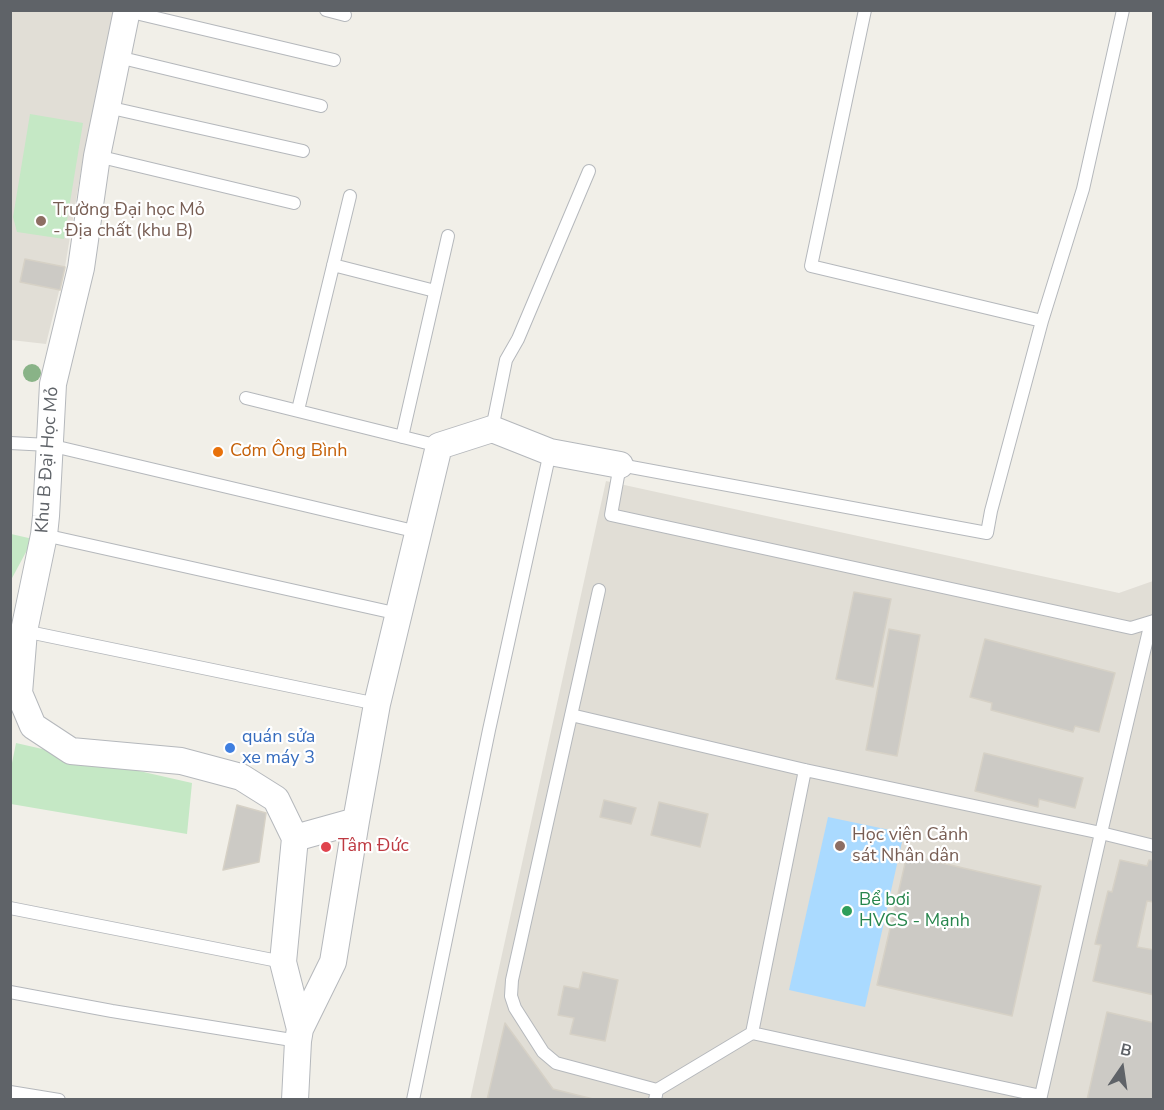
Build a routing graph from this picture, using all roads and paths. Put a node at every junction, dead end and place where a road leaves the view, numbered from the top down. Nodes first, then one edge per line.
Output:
1 (127, 10) edge
2 (326, 10) edge
3 (865, 10) edge
4 (1123, 10) edge
5 (345, 15) dead end
6 (118, 57) junction
7 (334, 60) dead end
8 (321, 106) dead end
9 (107, 107) junction
10 (303, 151) dead end
11 (97, 156) junction
12 (589, 171) dead end
13 (350, 196) dead end
14 (294, 204) dead end
15 (448, 236) dead end
16 (333, 265) junction
17 (435, 291) junction
18 (1042, 321) junction
19 (246, 398) dead end
20 (298, 410) junction
21 (492, 429) junction
22 (402, 437) junction
23 (10, 444) edge
24 (49, 445) junction
25 (439, 446) junction
26 (550, 452) junction
27 (620, 465) junction
28 (418, 532) junction
29 (44, 536) junction
30 (599, 590) dead end
31 (399, 614) junction
32 (1152, 621) edge
33 (24, 631) junction
34 (377, 704) junction
35 (571, 715) junction
36 (805, 770) junction
37 (356, 821) junction
38 (1101, 833) junction
39 (295, 838) junction
40 (1154, 846) edge
41 (10, 908) edge
42 (283, 962) junction
43 (10, 992) edge
44 (752, 1033) junction
45 (299, 1035) junction
46 (10, 1092) edge
47 (656, 1095) edge
48 (1041, 1098) edge
49 (59, 1100) edge
50 (294, 1100) edge
51 (413, 1100) edge

1 - 6 street, Khu B Đại Học Mỏ
1 - 7 lane
2 - 5 lane
3 - 18 lane
4 - 18 lane
6 - 8 lane
6 - 9 street, Khu B Đại Học Mỏ
9 - 10 lane
9 - 11 street, Khu B Đại Học Mỏ
11 - 14 lane
11 - 24 street, Khu B Đại Học Mỏ
12 - 21 lane
13 - 16 lane
15 - 17 lane
16 - 17 lane
16 - 20 lane
17 - 22 lane
18 - 27 lane
19 - 20 lane
20 - 22 lane
21 - 25 street
21 - 26 street
22 - 25 lane
23 - 24 lane
24 - 28 lane
24 - 29 street, Khu B Đại Học Mỏ
25 - 28 street
26 - 27 street
26 - 51 lane
27 - 32 lane
28 - 31 street
29 - 31 lane
29 - 33 street, Khu B Đại Học Mỏ
30 - 35 lane
31 - 34 street
32 - 38 lane
33 - 34 lane
33 - 39 street, Khu B Đại Học Mỏ
34 - 37 street
35 - 36 lane
35 - 47 lane
36 - 38 lane
36 - 44 lane
37 - 39 street
37 - 45 street
38 - 40 lane
38 - 48 lane
39 - 42 street
41 - 42 lane
42 - 45 street
43 - 45 lane
44 - 47 lane
44 - 48 lane
45 - 50 street
46 - 49 lane

